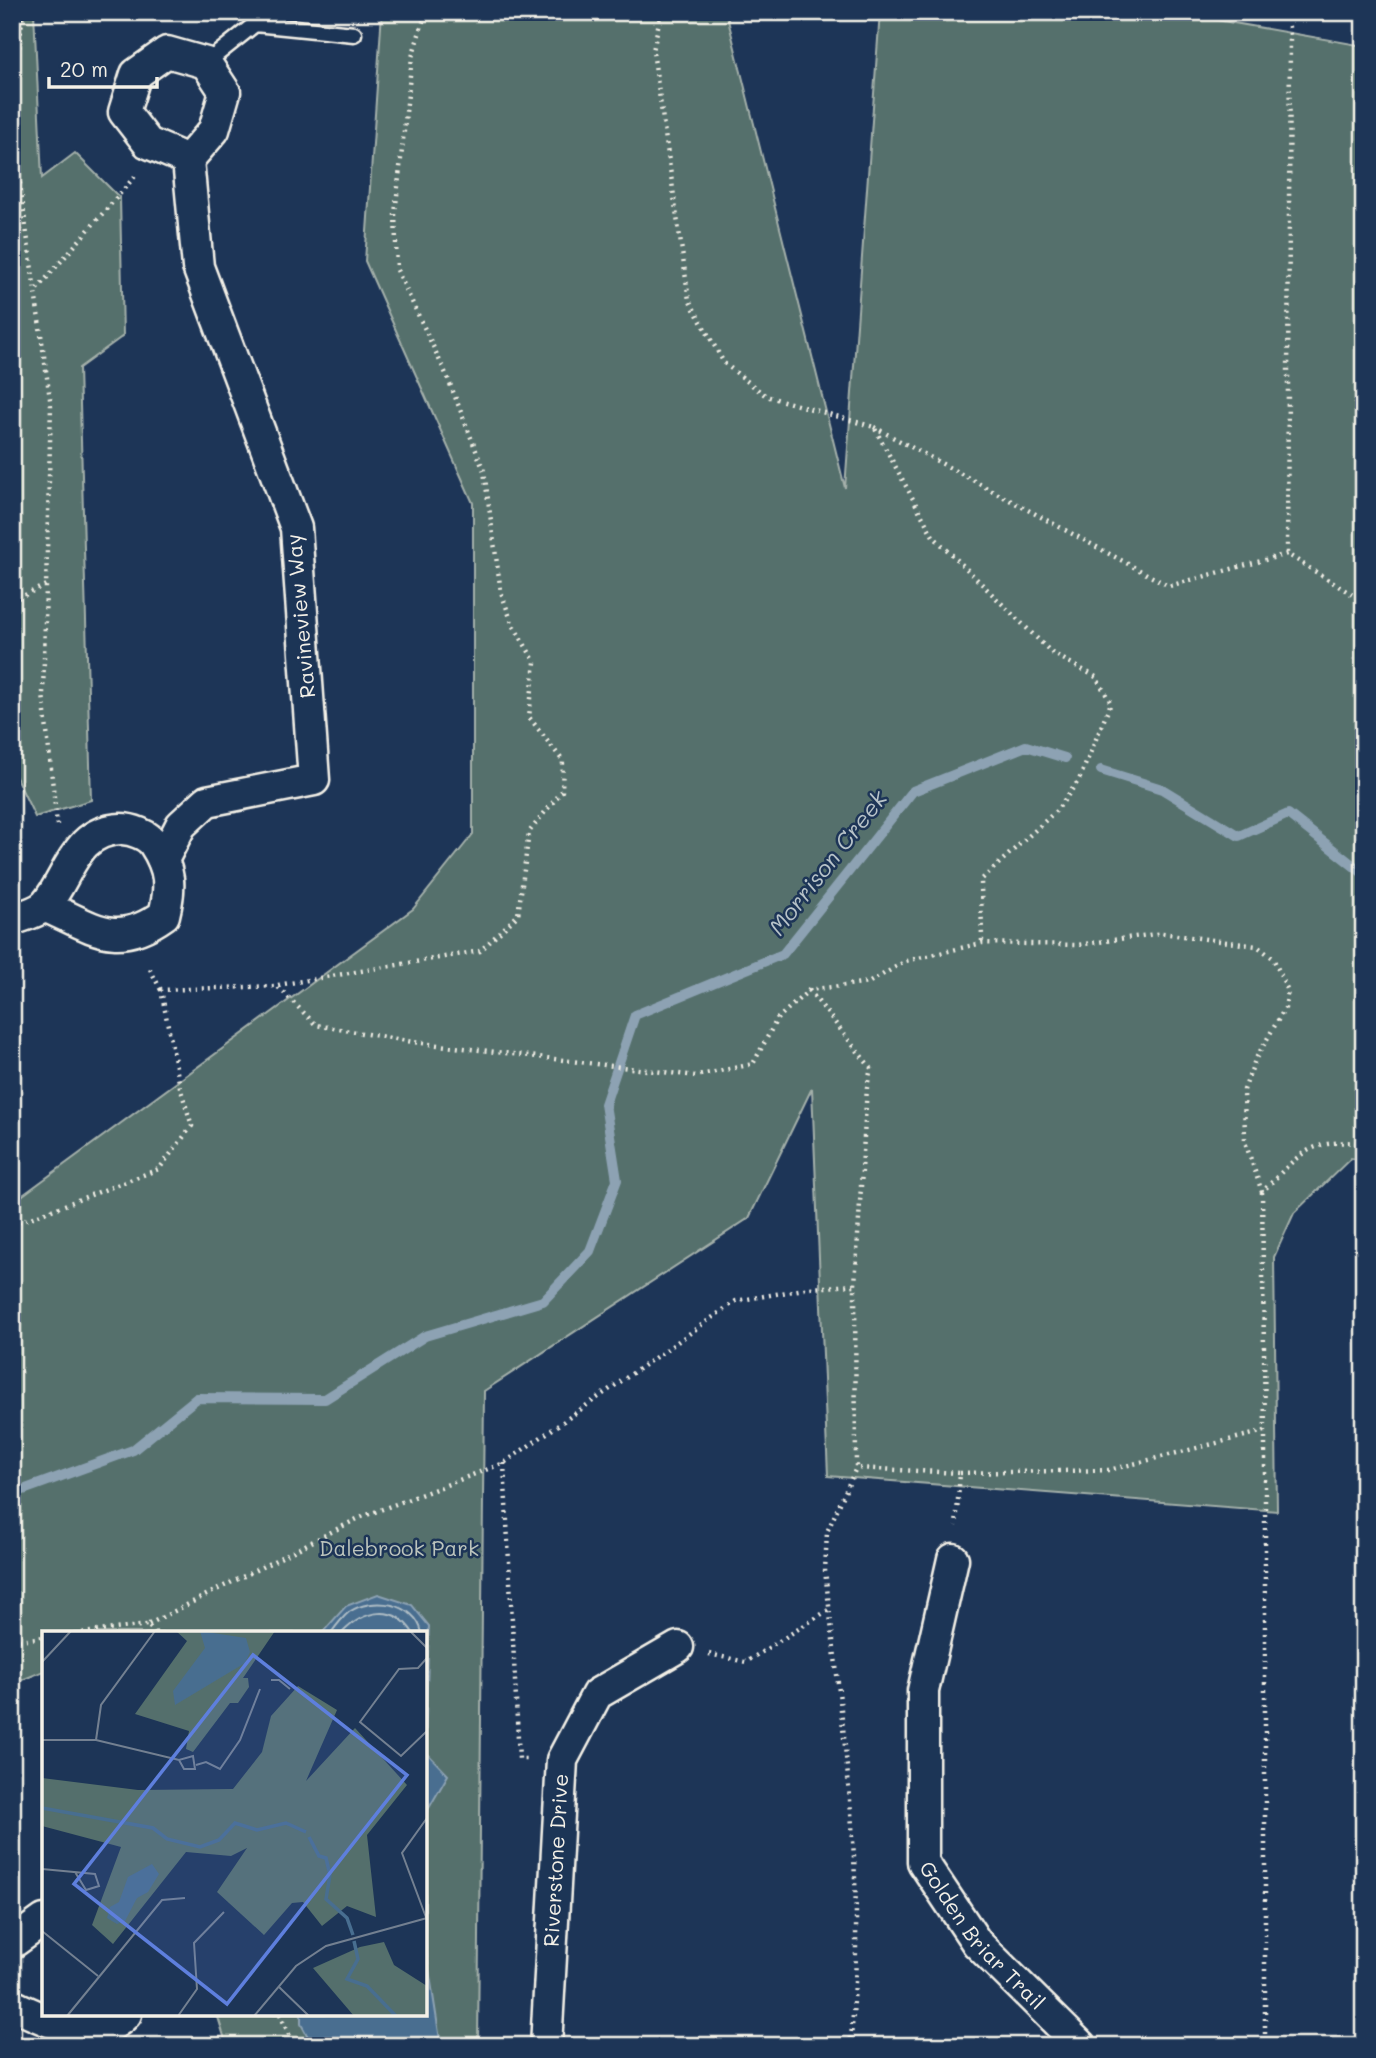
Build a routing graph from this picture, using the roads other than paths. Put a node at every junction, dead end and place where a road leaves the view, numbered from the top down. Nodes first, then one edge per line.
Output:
1 (354, 34) dead end
2 (206, 63) junction
3 (188, 160) junction
4 (163, 860) junction
5 (44, 906) junction
6 (12, 920) edge
7 (953, 1559) road end
8 (678, 1647) road end
9 (42, 1921) edge
10 (12, 1943) edge
11 (12, 2005) edge
12 (124, 2016) edge
13 (546, 2046) edge
14 (1081, 2046) edge

1 - 2 lane
2 - 3 street
2 - 3 street
3 - 4 street, Ravineview Way
4 - 5 street
4 - 5 street
5 - 6 street
7 - 14 street, Golden Briar Trail
8 - 13 street, Riverstone Drive
9 - 10 street
11 - 12 street

